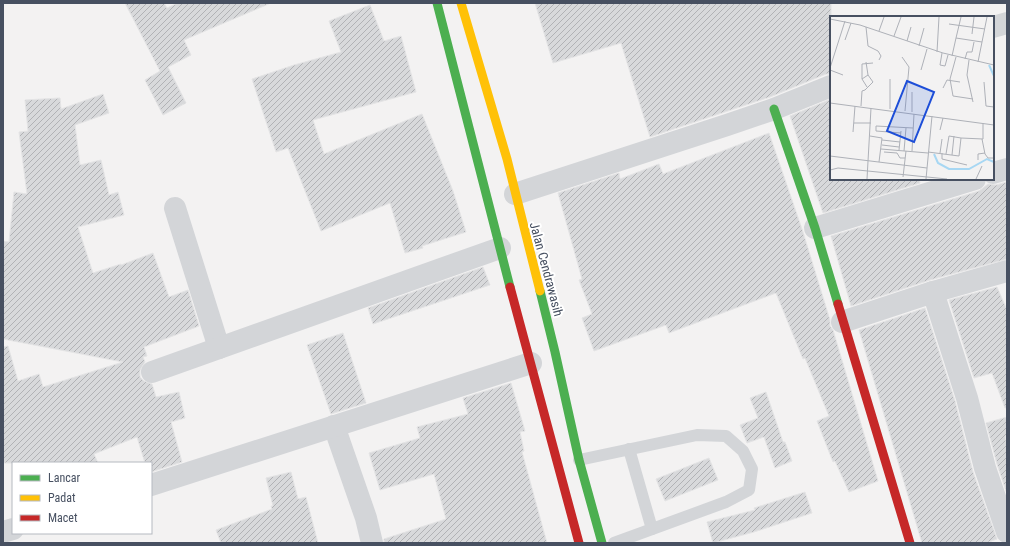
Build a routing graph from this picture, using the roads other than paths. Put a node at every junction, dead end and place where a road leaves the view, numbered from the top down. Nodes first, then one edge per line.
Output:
1 (437, 3) edge
2 (461, 3) edge
3 (1007, 23) edge
4 (994, 27) edge
5 (830, 86) edge
6 (774, 109) junction
7 (1007, 169) edge
8 (994, 174) edge
9 (972, 180) edge
10 (515, 194) junction
11 (175, 208) dead end
12 (815, 228) junction
13 (500, 248) junction
14 (1006, 274) edge
15 (933, 292) junction
16 (842, 322) junction
17 (219, 348) junction
18 (531, 363) junction
19 (152, 372) dead end
20 (334, 426) junction
21 (629, 449) junction
22 (579, 460) junction
23 (152, 485) edge
24 (652, 529) junction
25 (1007, 532) edge
26 (372, 543) edge
27 (579, 543) edge
28 (602, 543) edge
29 (614, 543) edge
30 (910, 543) edge

1 - 13 main road
2 - 10 main road, Jalan Cendrawasih
3 - 4 street
5 - 6 street
6 - 10 street
6 - 12 main road
7 - 8 street
9 - 12 street
10 - 22 main road, Jalan Cendrawasih
11 - 17 street
12 - 16 main road
13 - 17 street
13 - 18 main road
14 - 15 street
15 - 16 street
15 - 25 street
16 - 30 main road
17 - 19 street
18 - 20 street
18 - 27 main road
20 - 23 street
20 - 26 street
21 - 22 lane
21 - 24 lane
21 - 24 lane
22 - 28 main road, Jalan Cendrawasih
24 - 29 lane

